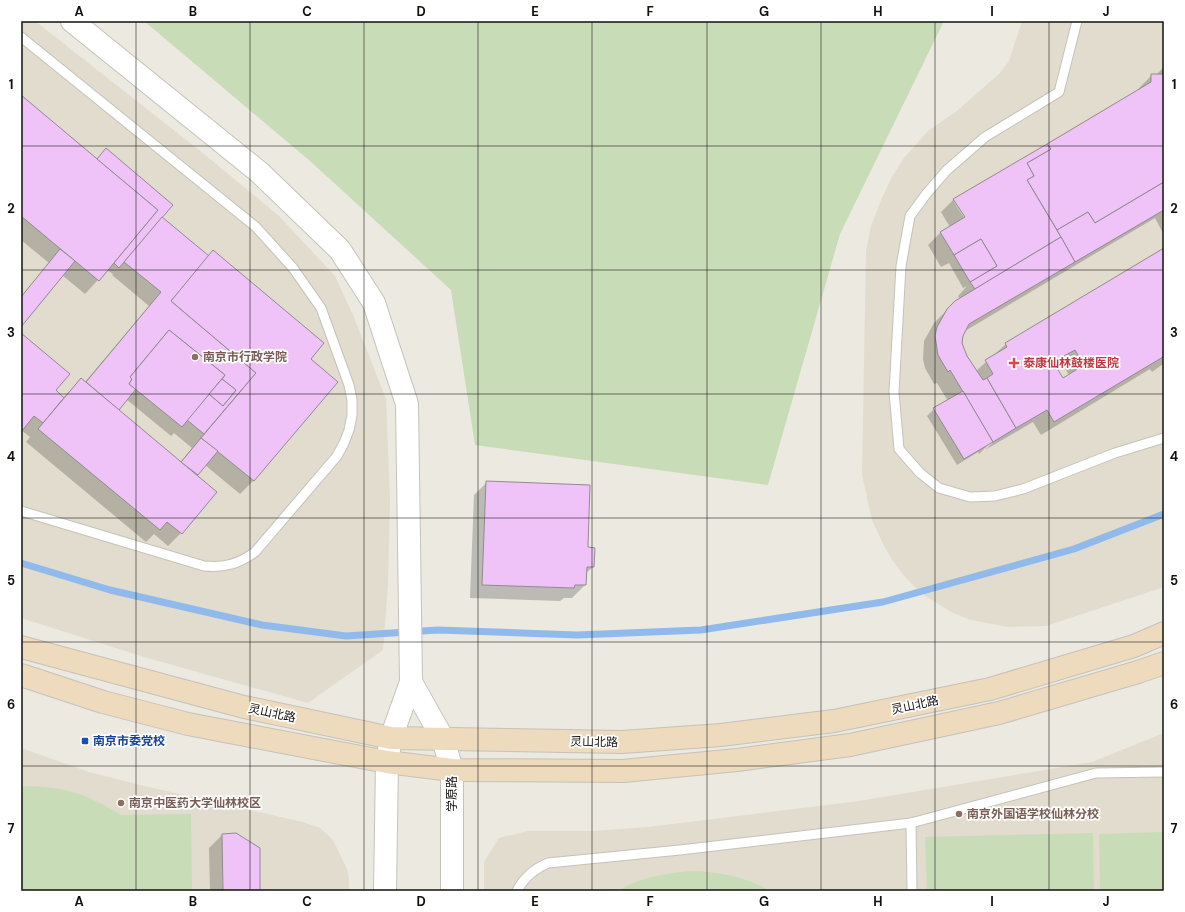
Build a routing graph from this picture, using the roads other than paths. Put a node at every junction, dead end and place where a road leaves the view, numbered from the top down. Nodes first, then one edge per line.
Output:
1 (72, 21) edge
2 (1077, 21) edge
3 (21, 37) edge
4 (1164, 438) edge
5 (21, 512) edge
6 (1164, 633) edge
7 (21, 647) edge
8 (1164, 663) edge
9 (21, 675) edge
10 (411, 682) junction
11 (391, 738) junction
12 (443, 739) junction
13 (387, 762) junction
14 (452, 770) junction
15 (1164, 772) edge
16 (911, 823) junction
17 (385, 891) edge
18 (452, 891) edge
19 (517, 891) edge
20 (912, 891) edge

1 - 10 street, 学原路
2 - 4 lane
3 - 5 lane
6 - 12 main road, 灵山北路
7 - 11 main road, 灵山北路
8 - 14 main road
9 - 13 main road
10 - 11 street, 学原路
10 - 12 street, 学原路
11 - 12 main road, 灵山北路
11 - 13 street, 学原路
12 - 14 street, 学原路
13 - 14 main road
13 - 17 street, 学原路
14 - 18 street, 学原路
15 - 16 lane
16 - 19 lane
16 - 20 lane

